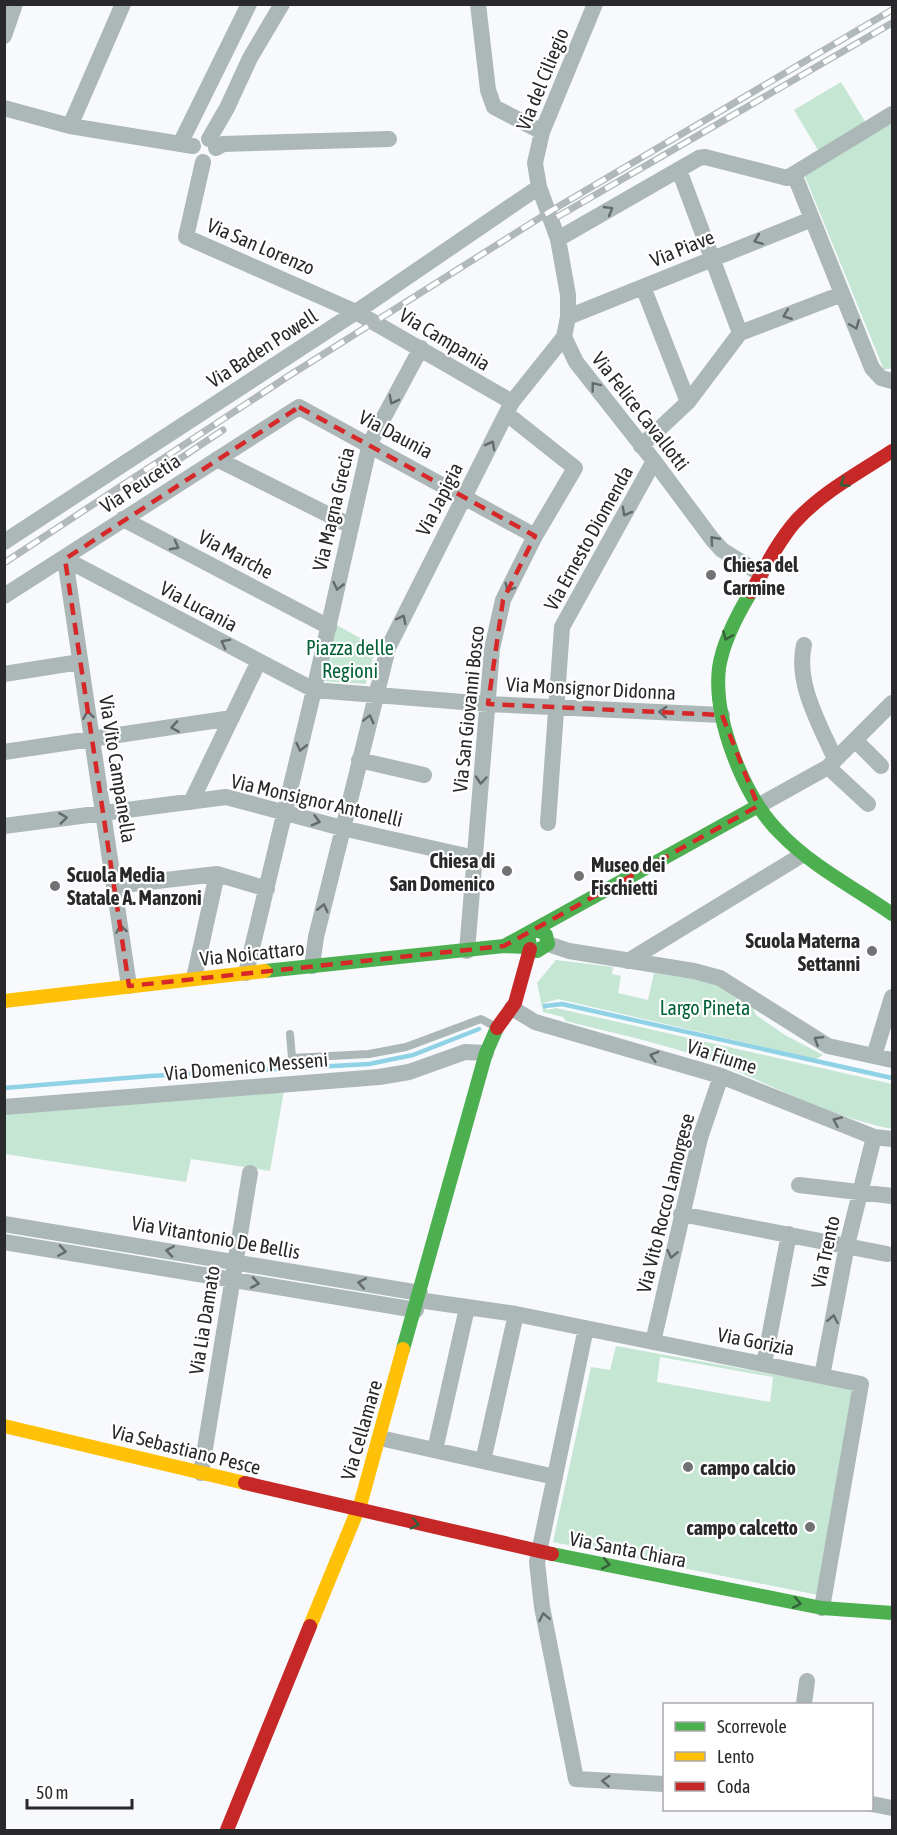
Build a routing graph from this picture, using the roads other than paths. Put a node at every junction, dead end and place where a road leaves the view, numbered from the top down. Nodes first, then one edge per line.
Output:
1 (15, 4) edge
2 (249, 4) edge
3 (282, 4) edge
4 (478, 4) edge
5 (595, 4) edge
6 (121, 5) edge
7 (4, 36) edge
8 (4, 108) edge
9 (892, 114) edge
10 (70, 126) junction
11 (542, 132) junction
12 (389, 139) dead end
13 (212, 144) junction
14 (186, 145) junction
15 (203, 162) junction
16 (679, 170) junction
17 (794, 174) junction
18 (539, 187) junction
19 (812, 219) junction
20 (558, 239) junction
21 (712, 258) junction
22 (643, 287) junction
23 (842, 294) junction
24 (356, 312) junction
25 (568, 317) junction
26 (740, 333) junction
27 (564, 337) junction
28 (421, 348) junction
29 (892, 381) edge
30 (688, 402) junction
31 (299, 407) joint
32 (510, 408) junction
33 (370, 443) junction
34 (641, 446) junction
35 (892, 451) edge
36 (217, 459) junction
37 (654, 461) junction
38 (465, 495) junction
39 (123, 519) junction
40 (351, 526) junction
41 (535, 536) junction
42 (4, 542) edge
43 (64, 558) junction
44 (761, 574) junction
45 (4, 596) edge
46 (328, 627) junction
47 (804, 645) dead end
48 (259, 661) junction
49 (80, 662) junction
50 (4, 674) edge
51 (314, 690) junction
52 (375, 693) junction
53 (892, 703) edge
54 (488, 704) junction
55 (555, 708) junction
56 (722, 715) junction
57 (232, 718) junction
58 (92, 740) junction
59 (856, 741) junction
60 (4, 752) edge
61 (359, 760) junction
62 (831, 763) junction
63 (881, 766) dead end
64 (424, 775) dead end
65 (191, 802) junction
66 (868, 804) dead end
67 (758, 806) junction
68 (285, 812) junction
69 (103, 813) junction
70 (548, 823) dead end
71 (4, 826) edge
72 (342, 828) junction
73 (802, 855) junction
74 (475, 858) junction
75 (217, 874) junction
76 (114, 886) junction
77 (267, 889) junction
78 (890, 908) edge
79 (537, 942) junction
80 (467, 951) junction
81 (628, 961) junction
82 (312, 966) junction
83 (246, 973) junction
84 (194, 978) junction
85 (129, 986) junction
86 (892, 997) edge
87 (4, 1001) edge
88 (512, 1008) junction
89 (496, 1028) junction
90 (290, 1034) dead end
91 (486, 1053) junction
92 (874, 1056) junction
93 (892, 1060) edge
94 (722, 1076) junction
95 (4, 1107) edge
96 (874, 1137) junction
97 (892, 1139) edge
98 (250, 1173) dead end
99 (799, 1185) dead end
100 (860, 1192) junction
101 (892, 1196) edge
102 (681, 1214) junction
103 (4, 1224) edge
104 (789, 1234) junction
105 (4, 1242) edge
106 (847, 1245) junction
107 (887, 1254) dead end
108 (234, 1261) junction
109 (232, 1279) junction
110 (418, 1301) junction
111 (467, 1308) junction
112 (516, 1314) junction
113 (586, 1328) junction
114 (653, 1342) junction
115 (764, 1364) junction
116 (822, 1376) junction
117 (4, 1426) edge
118 (380, 1438) junction
119 (435, 1450) junction
120 (483, 1461) junction
121 (201, 1473) junction
122 (555, 1477) junction
123 (358, 1511) junction
124 (540, 1551) junction
125 (822, 1608) junction
126 (892, 1613) edge
127 (807, 1681) dead end
128 (804, 1703) edge
129 (663, 1784) edge
130 (873, 1804) edge
131 (892, 1808) edge
132 (226, 1830) edge

1 - 7 street
2 - 14 street
3 - 13 street
4 - 11 street
5 - 11 street, Via del Ciliegio
6 - 10 street
8 - 10 street
9 - 17 street
10 - 14 street
11 - 18 street, Via del Ciliegio
12 - 13 street
13 - 14 street
13 - 15 street
14 - 15 street
15 - 24 street, Via San Lorenzo
16 - 17 street
20 -> 16 street
16 - 21 street
17 - 19 street
18 - 20 street, Via del Ciliegio
18 - 24 street, Via Baden Powell
19 -> 21 street, Via Piave
19 - 23 street
20 - 25 street
21 - 22 street, Via Piave
21 - 26 street
22 - 25 street, Via Piave
22 - 30 street
23 -> 26 street
23 -> 29 street
24 - 28 street, Via Campania
24 - 42 street, Via Baden Powell
25 - 27 street
26 - 30 street
27 - 32 street, Via Japigia
34 -> 27 street, Via Felice Cavallotti
28 - 32 street, Via Campania
28 -> 33 street, Via Magna Grecia
30 - 34 street
31 - 33 street, Via Daunia
31 - 36 street, Via Peucetia
38 -> 32 street, Via Japigia
32 - 41 street, Via San Giovanni Bosco
33 - 38 street, Via Daunia
33 - 40 street, Via Magna Grecia
34 - 37 street, Via Felice Cavallotti
35 -> 44 street
36 - 39 street, Via Peucetia
36 - 40 street
44 -> 37 street, Via Felice Cavallotti
37 -> 55 street, Via Ernesto Diomenda
38 - 41 street, Via Daunia
52 -> 38 street, Via Japigia
39 - 43 street, Via Peucetia
39 -> 46 street, Via Marche
40 -> 46 street, Via Magna Grecia
41 -> 54 street, Via San Giovanni Bosco
43 - 45 street, Via Peucetia
48 -> 43 street, Via Lucania
43 - 49 street, Via Vito Campanella
44 -> 56 street
46 - 51 street, Via Magna Grecia
47 - 62 street
48 - 51 street, Via Lucania
48 - 57 street
49 - 50 street
58 -> 49 street, Via Vito Campanella
51 - 52 street, Via Monsignor Didonna
51 -> 68 street, Via Magna Grecia
52 - 54 street, Via Monsignor Didonna
61 -> 52 street, Via Japigia
53 - 59 street
54 - 55 street, Via Monsignor Didonna
54 -> 74 street, Via San Giovanni Bosco
56 -> 55 street, Via Monsignor Didonna
55 - 70 street, Via Ernesto Diomenda
56 - 67 street
57 -> 58 street
57 - 65 street
58 - 60 street
58 - 69 street, Via Vito Campanella
59 - 62 street
59 - 63 street
61 - 64 street
61 - 72 street, Via Japigia
62 - 66 street
62 - 67 street
65 - 68 street, Via Monsignor Antonelli
65 - 69 street, Via Monsignor Antonelli
67 - 73 street
67 - 79 street
68 -> 72 street, Via Monsignor Antonelli
68 - 77 street, Via Magna Grecia
71 -> 69 street, Via Monsignor Antonelli
69 - 76 street, Via Vito Campanella
72 - 74 street, Via Monsignor Antonelli
82 -> 72 street, Via Japigia
73 - 78 street
73 - 81 street
74 - 80 street, Via San Giovanni Bosco
75 - 76 street
75 - 77 street
75 - 84 street
85 -> 76 street, Via Vito Campanella
77 - 83 street, Via Magna Grecia
79 - 80 street, Via Noicattaro
79 - 81 street
79 - 88 street, Via Cellamare
80 - 82 street, Via Noicattaro
92 -> 81 street
82 - 83 street, Via Noicattaro
83 - 84 street, Via Noicattaro
84 - 85 street, Via Noicattaro
85 - 87 street, Via Noicattaro
86 - 92 street
88 - 89 street, Via Cellamare
94 -> 88 street, Via Fiume
89 - 90 lane
89 - 91 street, Via Cellamare
91 - 95 street, Via Domenico Messeni
91 - 110 street, Via Cellamare
92 - 93 street
96 -> 94 street, Via Fiume
94 - 102 street, Via Vito Rocco Lamorgese
96 - 97 street, Via Fiume
96 - 100 street, Via Trento
98 - 108 street, Via Lia Damato
99 - 100 street
100 - 101 street
100 - 106 street, Via Trento
102 - 104 street
102 -> 114 street, Via Vito Rocco Lamorgese
108 -> 103 street, Via Vitantonio De Bellis
104 - 106 street
104 - 115 street
105 -> 109 street
106 - 107 street
116 -> 106 street, Via Trento
108 - 109 street, Via Lia Damato
110 -> 108 street, Via Vitantonio De Bellis
109 -> 110 street
109 - 121 street, Via Lia Damato
110 - 111 street, Via Gorizia
110 - 118 street, Via Cellamare
111 - 112 street, Via Gorizia
111 - 119 street
112 - 113 street, Via Gorizia
112 - 120 street
113 - 114 street, Via Gorizia
113 - 122 street
114 - 115 street, Via Gorizia
115 - 116 street, Via Gorizia
116 - 125 street, Via Gorizia
117 - 121 street, Via Sebastiano Pesce
118 - 119 street
118 - 123 street, Via Cellamare
119 - 120 street
120 - 122 street
121 - 123 street, Via Sebastiano Pesce
122 - 124 street
123 -> 124 street, Via Santa Chiara
123 - 132 street, Via Cellamare
124 -> 125 street, Via Santa Chiara
129 -> 124 street
125 - 126 street, Via Santa Chiara
127 - 128 street
130 - 131 street

